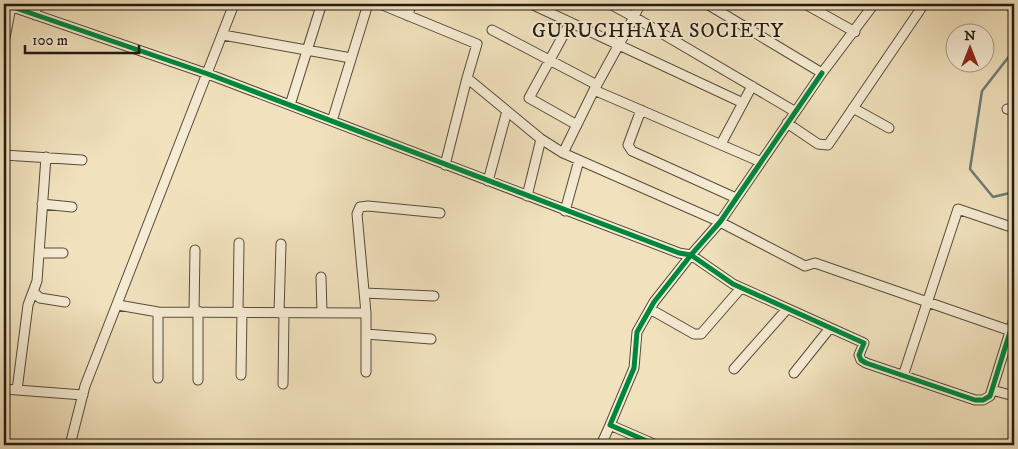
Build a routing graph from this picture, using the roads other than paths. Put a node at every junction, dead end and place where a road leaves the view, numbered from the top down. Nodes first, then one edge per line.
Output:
1 (37, 4) edge
2 (234, 4) edge
3 (307, 4) edge
4 (368, 4) edge
5 (380, 4) edge
6 (411, 4) edge
7 (531, 4) edge
8 (610, 4) edge
9 (640, 4) edge
10 (707, 4) edge
11 (804, 4) edge
12 (874, 4) edge
13 (924, 4) edge
14 (8, 5) edge
15 (322, 5) edge
16 (815, 7) edge
17 (35, 15) junction
18 (408, 16) junction
19 (634, 17) junction
20 (570, 23) junction
21 (492, 30) dead end
22 (855, 32) junction
23 (223, 35) junction
24 (4, 43) edge
25 (618, 46) junction
26 (308, 51) junction
27 (351, 58) junction
28 (549, 61) junction
29 (822, 73) junction
30 (208, 74) junction
31 (467, 78) junction
32 (752, 86) junction
33 (596, 88) junction
34 (743, 103) junction
35 (290, 105) junction
36 (853, 108) junction
37 (641, 110) junction
38 (507, 111) junction
39 (794, 111) junction
40 (332, 121) junction
41 (787, 123) junction
42 (577, 125) junction
43 (889, 128) dead end
44 (541, 139) junction
45 (721, 144) junction
46 (563, 153) junction
47 (4, 155) edge
48 (46, 157) junction
49 (82, 160) dead end
50 (579, 160) junction
51 (761, 162) junction
52 (445, 165) junction
53 (488, 181) junction
54 (527, 196) junction
55 (736, 198) junction
56 (42, 204) junction
57 (72, 207) dead end
58 (565, 211) junction
59 (440, 213) dead end
60 (720, 222) junction
61 (1014, 228) edge
62 (239, 243) dead end
63 (281, 244) dead end
64 (195, 250) dead end
65 (39, 253) junction
66 (63, 253) dead end
67 (691, 255) junction
68 (321, 277) dead end
69 (741, 288) junction
70 (33, 292) junction
71 (364, 293) junction
72 (434, 296) dead end
73 (65, 302) dead end
74 (928, 302) junction
75 (118, 305) junction
76 (650, 309) junction
77 (787, 309) junction
78 (158, 312) junction
79 (196, 312) junction
80 (240, 312) junction
81 (282, 313) junction
82 (322, 313) junction
83 (366, 313) junction
84 (1014, 319) edge
85 (830, 328) junction
86 (1011, 331) junction
87 (366, 334) junction
88 (431, 339) dead end
89 (734, 369) dead end
90 (366, 372) dead end
91 (794, 373) dead end
92 (241, 376) dead end
93 (903, 376) junction
94 (158, 378) dead end
95 (198, 380) dead end
96 (282, 384) dead end
97 (4, 389) edge
98 (17, 390) junction
99 (992, 390) junction
100 (83, 395) junction
101 (1014, 396) edge
102 (610, 425) junction
103 (651, 444) edge
104 (70, 445) edge
105 (601, 445) edge

1 - 17 street
2 - 23 street
3 - 15 street
4 - 27 street
5 - 18 street
6 - 18 street
7 - 20 street
8 - 19 street
9 - 19 street
10 - 29 street
11 - 16 street
12 - 22 street
13 - 36 street
14 - 17 street
14 - 24 street
15 - 26 street
16 - 22 street
17 - 30 street
18 - 31 street
19 - 25 street
19 - 32 street
20 - 25 street
20 - 28 street
21 - 28 street
22 - 29 street
23 - 26 street
23 - 30 street
25 - 33 street
25 - 34 street
26 - 27 street
26 - 35 street
27 - 40 street
28 - 33 street
28 - 42 street
29 - 39 street
30 - 35 street
30 - 75 street
31 - 38 street
31 - 52 street
32 - 34 street
32 - 39 street
33 - 37 street
33 - 42 street
34 - 45 street
35 - 40 street
36 - 41 street
36 - 43 street
37 - 45 street
37 - 55 street
38 - 44 street
38 - 53 street
39 - 41 street
40 - 52 street
41 - 51 street
42 - 46 street
44 - 46 street
44 - 54 street
45 - 51 street
46 - 50 street
47 - 48 street
48 - 49 street
48 - 56 street
50 - 58 street
50 - 60 street
51 - 55 street
52 - 53 street
53 - 54 street
54 - 58 street
55 - 60 street
56 - 57 street
56 - 65 street
58 - 67 street
59 - 71 street
60 - 67 street
60 - 74 street
61 - 74 street
62 - 80 street
63 - 81 street
64 - 79 street
65 - 66 street
65 - 70 street
67 - 69 street
67 - 76 street
68 - 82 street
69 - 76 street
69 - 77 street
70 - 73 street
70 - 98 street
71 - 72 street
71 - 83 street
74 - 86 street
74 - 93 street
75 - 78 street
75 - 100 street
76 - 102 street
77 - 85 street
77 - 89 street
78 - 79 street
78 - 94 street
79 - 80 street
79 - 95 street
80 - 81 street
80 - 92 street
81 - 82 street
81 - 96 street
82 - 83 street
83 - 87 street
84 - 86 street
85 - 91 street
85 - 93 street
86 - 99 street
87 - 88 street
87 - 90 street
93 - 99 street
97 - 98 street
98 - 100 street
99 - 101 street
100 - 104 street
102 - 103 street
102 - 105 street

